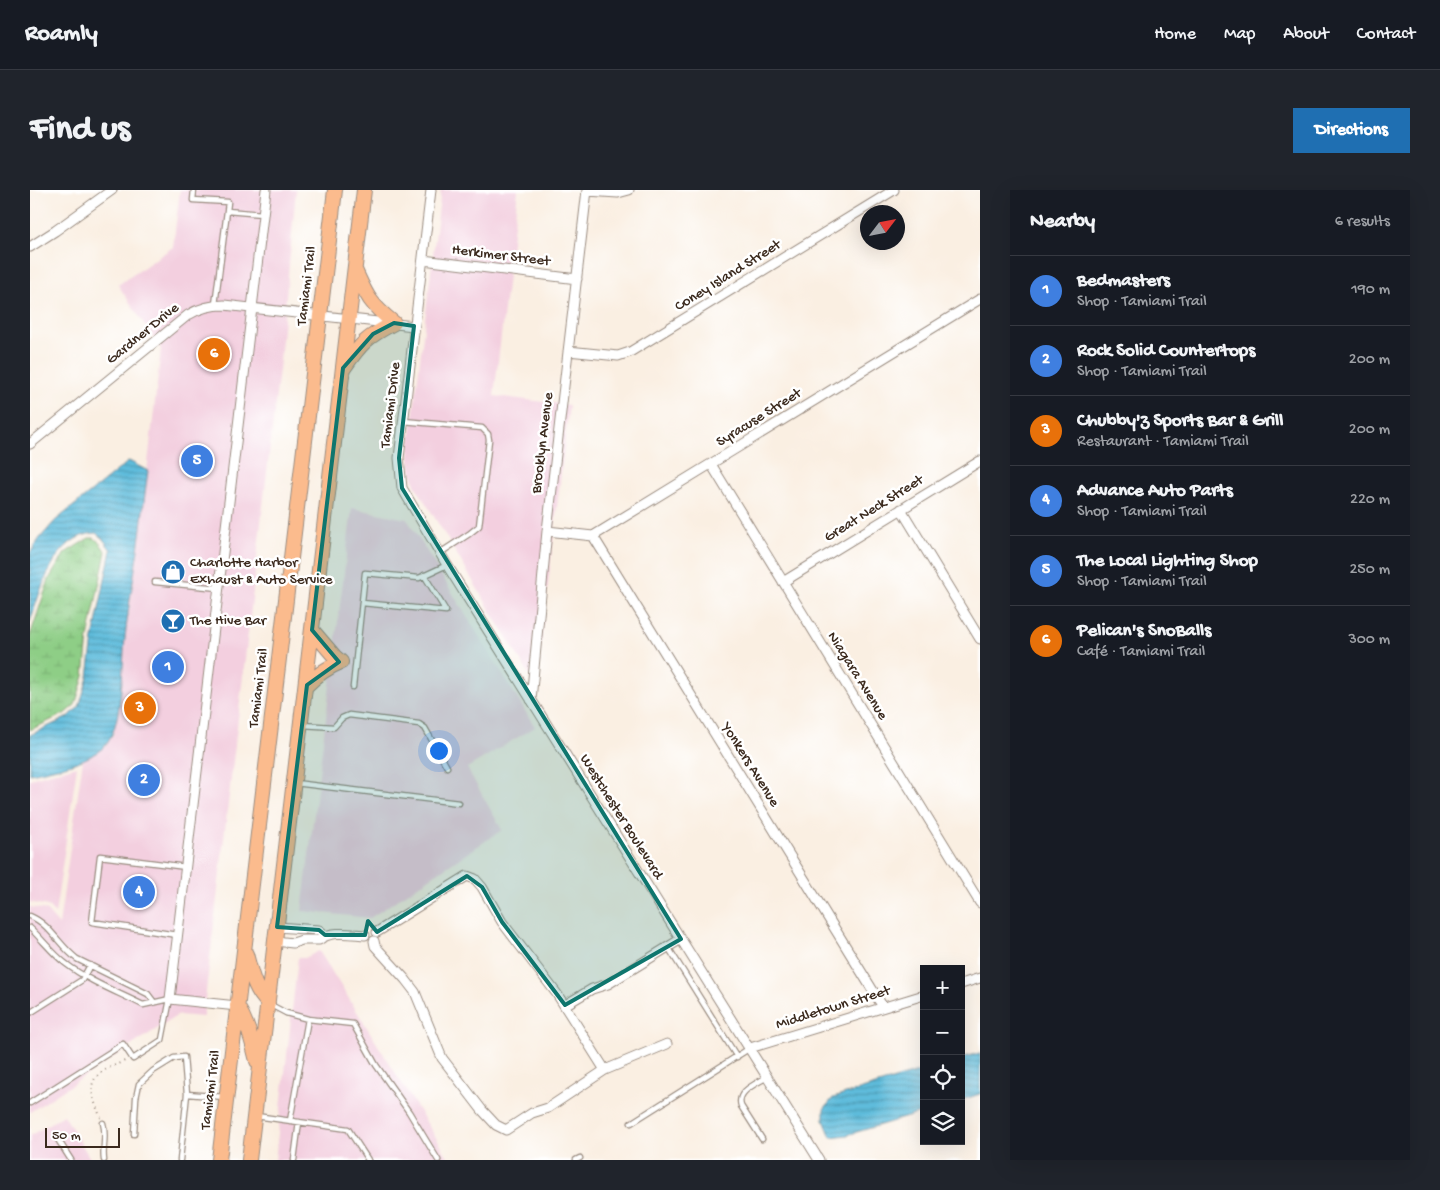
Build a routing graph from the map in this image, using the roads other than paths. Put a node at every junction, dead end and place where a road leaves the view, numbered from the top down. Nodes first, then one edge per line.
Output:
1 (112, 190) edge
2 (194, 190) edge
3 (266, 190) edge
4 (335, 190) edge
5 (364, 190) edge
6 (431, 190) edge
7 (587, 190) edge
8 (629, 190) edge
9 (894, 190) edge
10 (226, 210) junction
11 (263, 214) junction
12 (30, 247) edge
13 (422, 260) junction
14 (355, 269) junction
15 (577, 279) junction
16 (980, 299) edge
17 (215, 305) junction
18 (253, 309) junction
19 (320, 315) junction
20 (349, 319) junction
21 (394, 324) junction
22 (414, 326) junction
23 (568, 351) junction
24 (343, 368) junction
25 (403, 421) junction
26 (30, 444) edge
27 (980, 461) edge
28 (711, 464) junction
29 (402, 488) joint
30 (901, 510) junction
31 (547, 530) junction
32 (593, 536) junction
33 (440, 553) junction
34 (446, 565) junction
35 (424, 575) junction
36 (155, 582) dead end
37 (783, 582) junction
38 (218, 588) junction
39 (362, 603) junction
40 (976, 625) edge
41 (312, 630) junction
42 (980, 639) edge
43 (348, 663) junction
44 (306, 685) junction
45 (353, 687) dead end
46 (531, 700) junction
47 (301, 724) junction
48 (447, 767) dead end
49 (294, 783) junction
50 (459, 803) dead end
51 (186, 867) junction
52 (980, 902) edge
53 (30, 916) edge
54 (30, 928) edge
55 (276, 934) junction
56 (54, 935) junction
57 (178, 935) junction
58 (325, 935) junction
59 (375, 937) junction
60 (681, 939) junction
61 (45, 943) junction
62 (668, 947) junction
63 (244, 949) junction
64 (90, 965) junction
65 (84, 975) junction
66 (980, 978) edge
67 (965, 983) edge
68 (920, 996) edge
69 (170, 998) junction
70 (154, 1002) junction
71 (268, 1003) junction
72 (565, 1005) junction
73 (237, 1006) junction
74 (882, 1007) junction
75 (30, 1013) edge
76 (308, 1019) junction
77 (667, 1044) dead end
78 (750, 1048) junction
79 (737, 1057) junction
80 (606, 1070) junction
81 (259, 1072) junction
82 (767, 1077) junction
83 (187, 1094) junction
84 (226, 1097) junction
85 (30, 1103) edge
86 (254, 1116) junction
87 (290, 1121) junction
88 (299, 1122) junction
89 (103, 1123) road end
90 (631, 1123) dead end
91 (134, 1134) dead end
92 (57, 1138) dead end
93 (762, 1138) dead end
94 (71, 1160) edge
95 (104, 1160) edge
96 (180, 1160) edge
97 (219, 1160) edge
98 (249, 1160) edge
99 (294, 1160) edge
100 (368, 1160) edge
101 (438, 1160) edge
102 (818, 1160) edge

1 - 12 street
2 - 10 lane
3 - 11 street
4 - 19 main road, Tamiami Trail
5 - 14 main road
6 - 13 street
7 - 8 street
7 - 15 street, Brooklyn Avenue
9 - 23 street, Coney Island Street
10 - 11 lane
10 - 17 lane
11 - 18 street
13 - 15 street, Herkimer Street
13 - 22 street
14 - 20 main road
14 - 21 main road
15 - 23 street, Brooklyn Avenue
16 - 28 street, Syracuse Street
17 - 18 street, Gardner Drive
17 - 26 street, Gardner Drive
18 - 19 street, Gardner Drive
18 - 38 street
19 - 20 street, Gardner Drive
19 - 63 main road, Tamiami Trail
20 - 21 street, Gardner Drive
20 - 24 main road
21 - 22 street, Gardner Drive
21 - 24 main road
22 - 25 street, Tamiami Drive
23 - 31 street, Brooklyn Avenue
24 - 41 main road
25 - 29 street, Tamiami Drive
25 - 33 lane
27 - 30 street, Great Neck Street
28 - 32 street, Syracuse Street
28 - 37 street, Niagara Avenue
29 - 33 street, Westchester Boulevard
30 - 37 street, Great Neck Street
30 - 40 street
31 - 32 street
31 - 46 street, Brooklyn Avenue
32 - 74 street, Yonkers Avenue
33 - 34 street, Westchester Boulevard
34 - 35 lane
34 - 46 street, Westchester Boulevard
35 - 39 lane
35 - 39 lane
36 - 38 lane
37 - 52 street, Niagara Avenue
38 - 51 street
39 - 43 lane
40 - 42 street
41 - 43 main road
41 - 44 main road
43 - 44 main road
43 - 45 lane
44 - 47 main road
46 - 60 street, Westchester Boulevard
47 - 48 lane
47 - 49 main road
49 - 50 lane
49 - 55 main road
51 - 57 street
51 - 57 lane
53 - 56 lane
54 - 61 lane
55 - 58 street
55 - 58 street
55 - 71 main road
56 - 61 lane
56 - 64 lane
57 - 69 street
58 - 59 street
59 - 72 street
59 - 80 street
60 - 62 street
60 - 78 street, Westchester Boulevard
61 - 65 lane
62 - 72 street
62 - 79 lane
63 - 71 main road
63 - 73 main road, Tamiami Trail
64 - 65 lane
64 - 70 lane
65 - 70 lane
65 - 75 lane
66 - 67 street
68 - 74 street, Middletown Street
69 - 70 lane
69 - 73 street
69 - 85 lane
71 - 76 lane
71 - 81 main road
72 - 80 street
73 - 81 main road
73 - 84 main road, Tamiami Trail
74 - 78 street, Middletown Street
76 - 87 lane
76 - 101 lane
77 - 80 street
78 - 79 lane
78 - 82 street, Westchester Boulevard
79 - 90 lane
81 - 86 main road
82 - 93 lane
82 - 102 street, Westchester Boulevard
83 - 84 lane
83 - 91 lane
83 - 96 lane
84 - 97 main road, Tamiami Trail
86 - 87 lane
86 - 98 main road
87 - 88 lane
88 - 99 lane
88 - 100 lane
89 - 95 lane
92 - 94 lane

